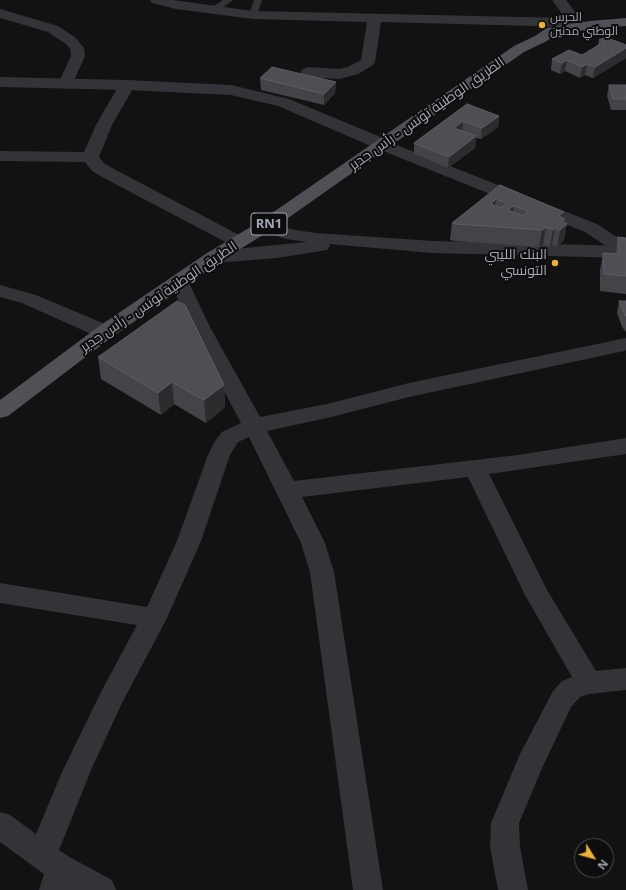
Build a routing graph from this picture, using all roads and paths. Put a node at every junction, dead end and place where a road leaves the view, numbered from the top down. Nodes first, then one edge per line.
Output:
1 (157, 0) edge
2 (229, 0) edge
3 (258, 0) edge
4 (559, 0) edge
5 (214, 10) junction
6 (6, 15) edge
7 (253, 15) junction
8 (375, 17) junction
9 (626, 22) edge
10 (578, 25) junction
11 (0, 27) edge
12 (597, 33) junction
13 (626, 33) edge
14 (540, 40) junction
15 (308, 72) dead end
16 (0, 82) edge
17 (66, 84) junction
18 (127, 85) junction
19 (384, 145) junction
20 (0, 156) edge
21 (90, 157) junction
22 (265, 226) junction
23 (355, 240) junction
24 (239, 242) junction
25 (622, 252) edge
26 (214, 257) junction
27 (179, 281) junction
28 (0, 291) edge
29 (104, 332) junction
30 (624, 344) dead end
31 (0, 411) edge
32 (254, 426) junction
33 (626, 446) edge
34 (475, 468) junction
35 (287, 490) junction
36 (0, 593) edge
37 (154, 618) junction
38 (626, 679) edge
39 (589, 683) junction
40 (0, 825) edge
41 (52, 871) edge
42 (101, 890) edge
43 (368, 890) edge
44 (512, 890) edge

1 - 5 street
2 - 5 lane
3 - 7 lane
4 - 10 street
5 - 7 street
6 - 11 street
6 - 17 street
7 - 8 street
8 - 10 street
8 - 15 street
9 - 10 main road, الطريق الوطنية تونس - رأس جدير / RN1
10 - 12 street
10 - 14 main road, الطريق الوطنية تونس - رأس جدير / RN1
12 - 13 main road, الطريق الوطنية تونس - رأس جدير / RN1
12 - 14 main road, الطريق الوطنية تونس - رأس جدير / RN1
14 - 19 main road, الطريق الوطنية تونس - رأس جدير / RN1
16 - 17 street
17 - 18 street
18 - 19 street
18 - 21 street
19 - 22 main road, الطريق الوطنية تونس - رأس جدير / RN1
19 - 25 street
20 - 21 street
21 - 24 street
22 - 23 street
22 - 24 main road, الطريق الوطنية تونس - رأس جدير / RN1
23 - 25 street
23 - 26 street
24 - 26 main road, الطريق الوطنية تونس - رأس جدير / RN1
26 - 27 main road, الطريق الوطنية تونس - رأس جدير / RN1
27 - 29 main road, الطريق الوطنية تونس - رأس جدير / RN1
27 - 32 street
28 - 29 street
29 - 31 main road, الطريق الوطنية تونس - رأس جدير / RN1
30 - 32 street
32 - 35 street
32 - 37 street
33 - 34 street
34 - 35 street
34 - 39 street
35 - 43 street
36 - 37 street
37 - 41 street
38 - 39 street
39 - 44 street
40 - 41 street
41 - 42 street

